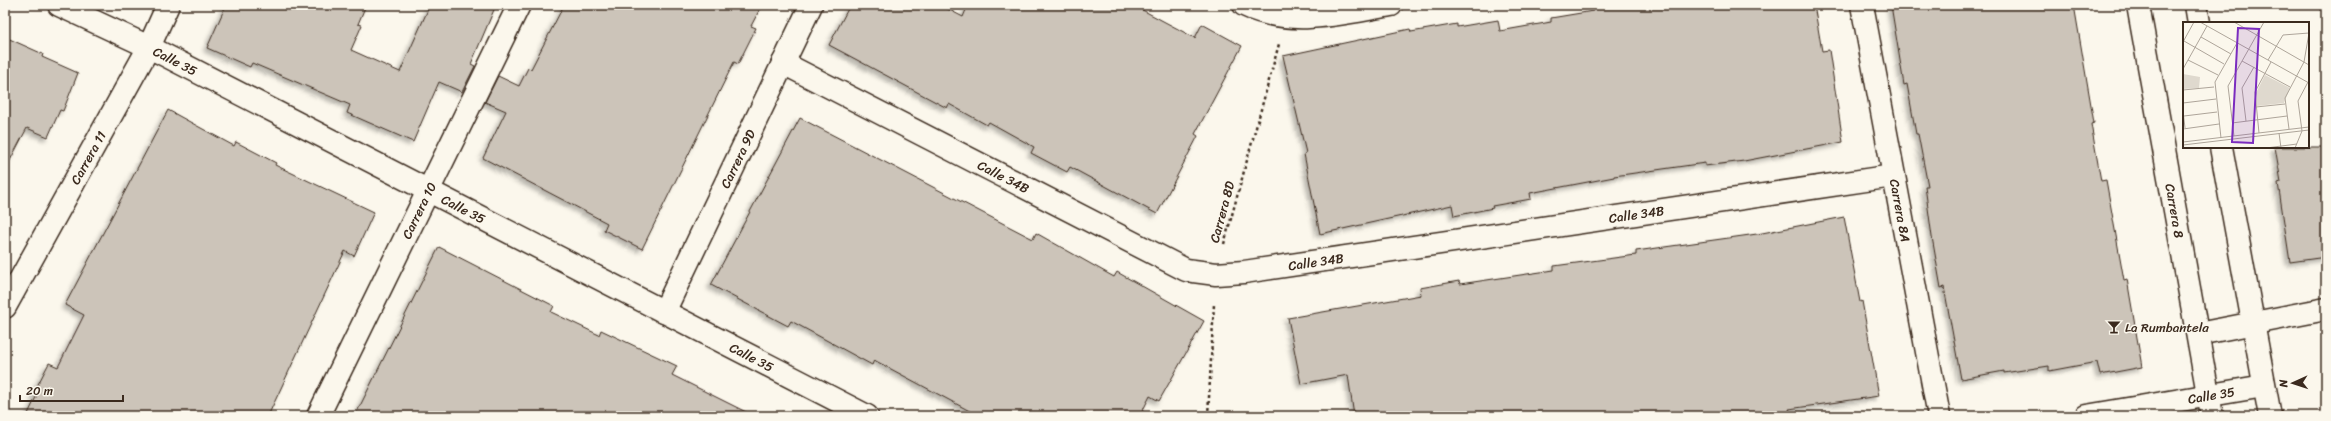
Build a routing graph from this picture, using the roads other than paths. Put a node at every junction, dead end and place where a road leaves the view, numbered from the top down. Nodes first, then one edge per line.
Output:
1 (59, 5) edge
2 (168, 5) edge
3 (519, 5) edge
4 (811, 5) edge
5 (1244, 5) edge
6 (1391, 5) edge
7 (1862, 5) edge
8 (2138, 5) edge
9 (2196, 5) edge
10 (2199, 22) edge
11 (149, 47) junction
12 (783, 64) junction
13 (2221, 148) edge
14 (1893, 176) junction
15 (429, 193) junction
16 (5, 307) edge
17 (2326, 309) edge
18 (664, 312) junction
19 (2253, 322) junction
20 (2198, 334) junction
21 (2264, 386) junction
22 (2210, 406) edge
23 (318, 416) edge
24 (867, 416) edge
25 (1939, 416) edge
26 (2086, 416) edge
27 (2270, 416) edge

1 - 11 street, Calle 35
2 - 11 street, Carrera 11
3 - 15 street, Carrera 10
4 - 12 street, Carrera 9D
5 - 6 street
7 - 14 street, Carrera 8A
8 - 20 street, Carrera 8
9 - 10 street
11 - 15 street, Calle 35
11 - 16 street, Carrera 11
12 - 14 street, Calle 34B
12 - 18 street, Carrera 9D
13 - 19 street
14 - 25 street, Carrera 8A
15 - 18 street, Calle 35
15 - 23 street, Carrera 10
17 - 19 street
18 - 24 street, Calle 35
19 - 20 street
19 - 21 street
20 - 22 street, Carrera 8
21 - 22 street, Calle 35
21 - 27 street
22 - 26 street, Calle 35

